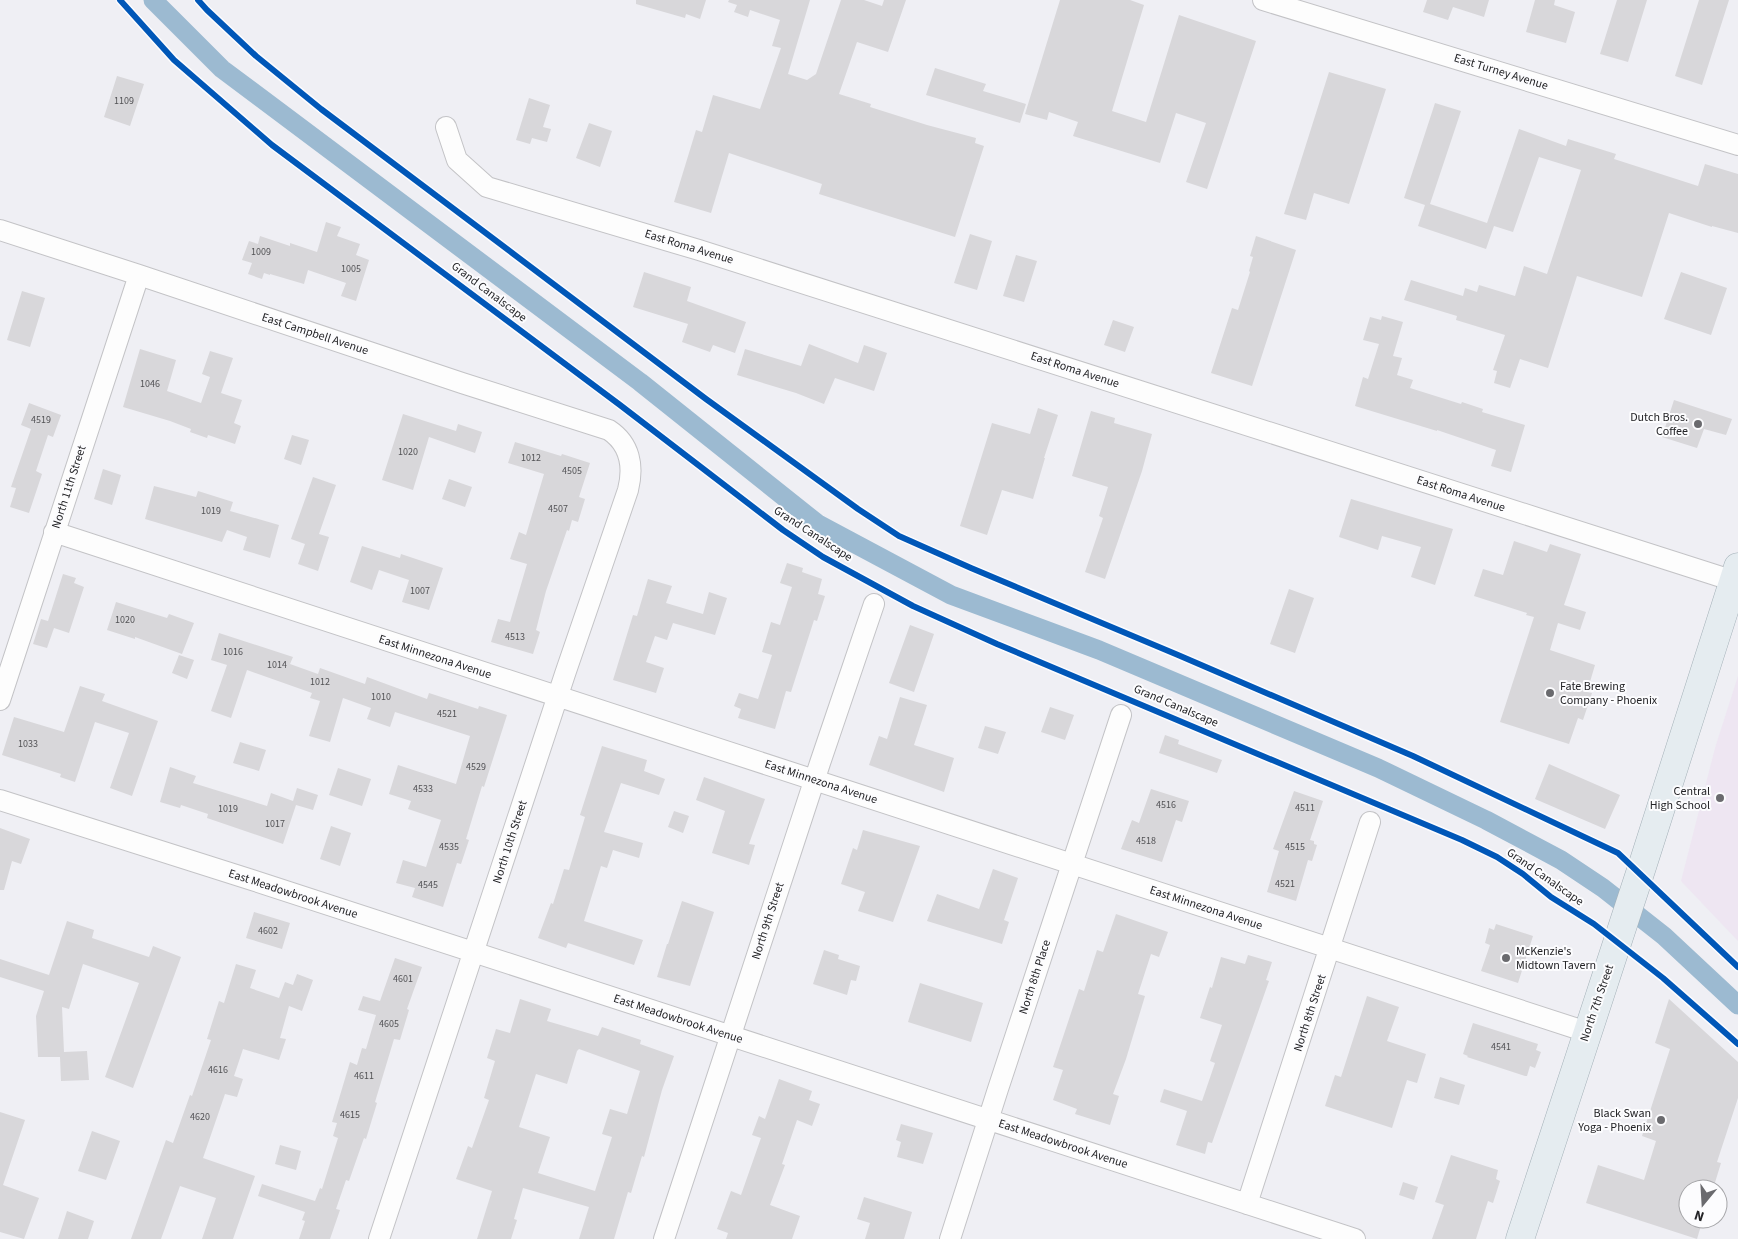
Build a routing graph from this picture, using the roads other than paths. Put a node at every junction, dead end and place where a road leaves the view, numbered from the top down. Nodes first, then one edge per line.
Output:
1 (1263, 0) edge
2 (446, 127) dead end
3 (1738, 145) edge
4 (0, 230) edge
5 (139, 275) junction
6 (624, 445) joint
7 (54, 532) junction
8 (1736, 574) edge
9 (874, 604) dead end
10 (558, 697) junction
11 (0, 700) edge
12 (1121, 715) dead end
13 (814, 780) junction
14 (0, 800) edge
15 (1370, 822) dead end
16 (1072, 864) junction
17 (1331, 948) junction
18 (474, 953) junction
19 (1587, 1032) junction
20 (731, 1036) junction
21 (988, 1119) junction
22 (1247, 1204) junction
23 (378, 1239) edge
24 (664, 1239) edge
25 (950, 1239) edge
26 (1355, 1239) edge
27 (1520, 1239) edge

1 - 3 street, East Turney Avenue
2 - 8 street, East Roma Avenue
4 - 5 street, East Campbell Avenue
5 - 6 street, East Campbell Avenue
5 - 7 street, North 11th Street
6 - 10 street, North 10th Street
7 - 10 street, East Minnezona Avenue
7 - 11 street, North 11th Street
8 - 19 main road, North 7th Street
9 - 13 street, North 9th Street
10 - 13 street, East Minnezona Avenue
10 - 18 street, North 10th Street
12 - 16 street, North 8th Place
13 - 16 street, East Minnezona Avenue
13 - 20 street, North 9th Street
14 - 18 street, East Meadowbrook Avenue
15 - 17 street, North 8th Street
16 - 17 street, East Minnezona Avenue
16 - 21 street, North 8th Place
17 - 19 street, East Minnezona Avenue
17 - 22 street, North 8th Street
18 - 20 street, East Meadowbrook Avenue
18 - 23 street, North 10th Street
19 - 27 main road, North 7th Street
20 - 21 street, East Meadowbrook Avenue
20 - 24 street, North 9th Street
21 - 22 street, East Meadowbrook Avenue
21 - 25 street, North 8th Place
22 - 26 street, East Meadowbrook Avenue

